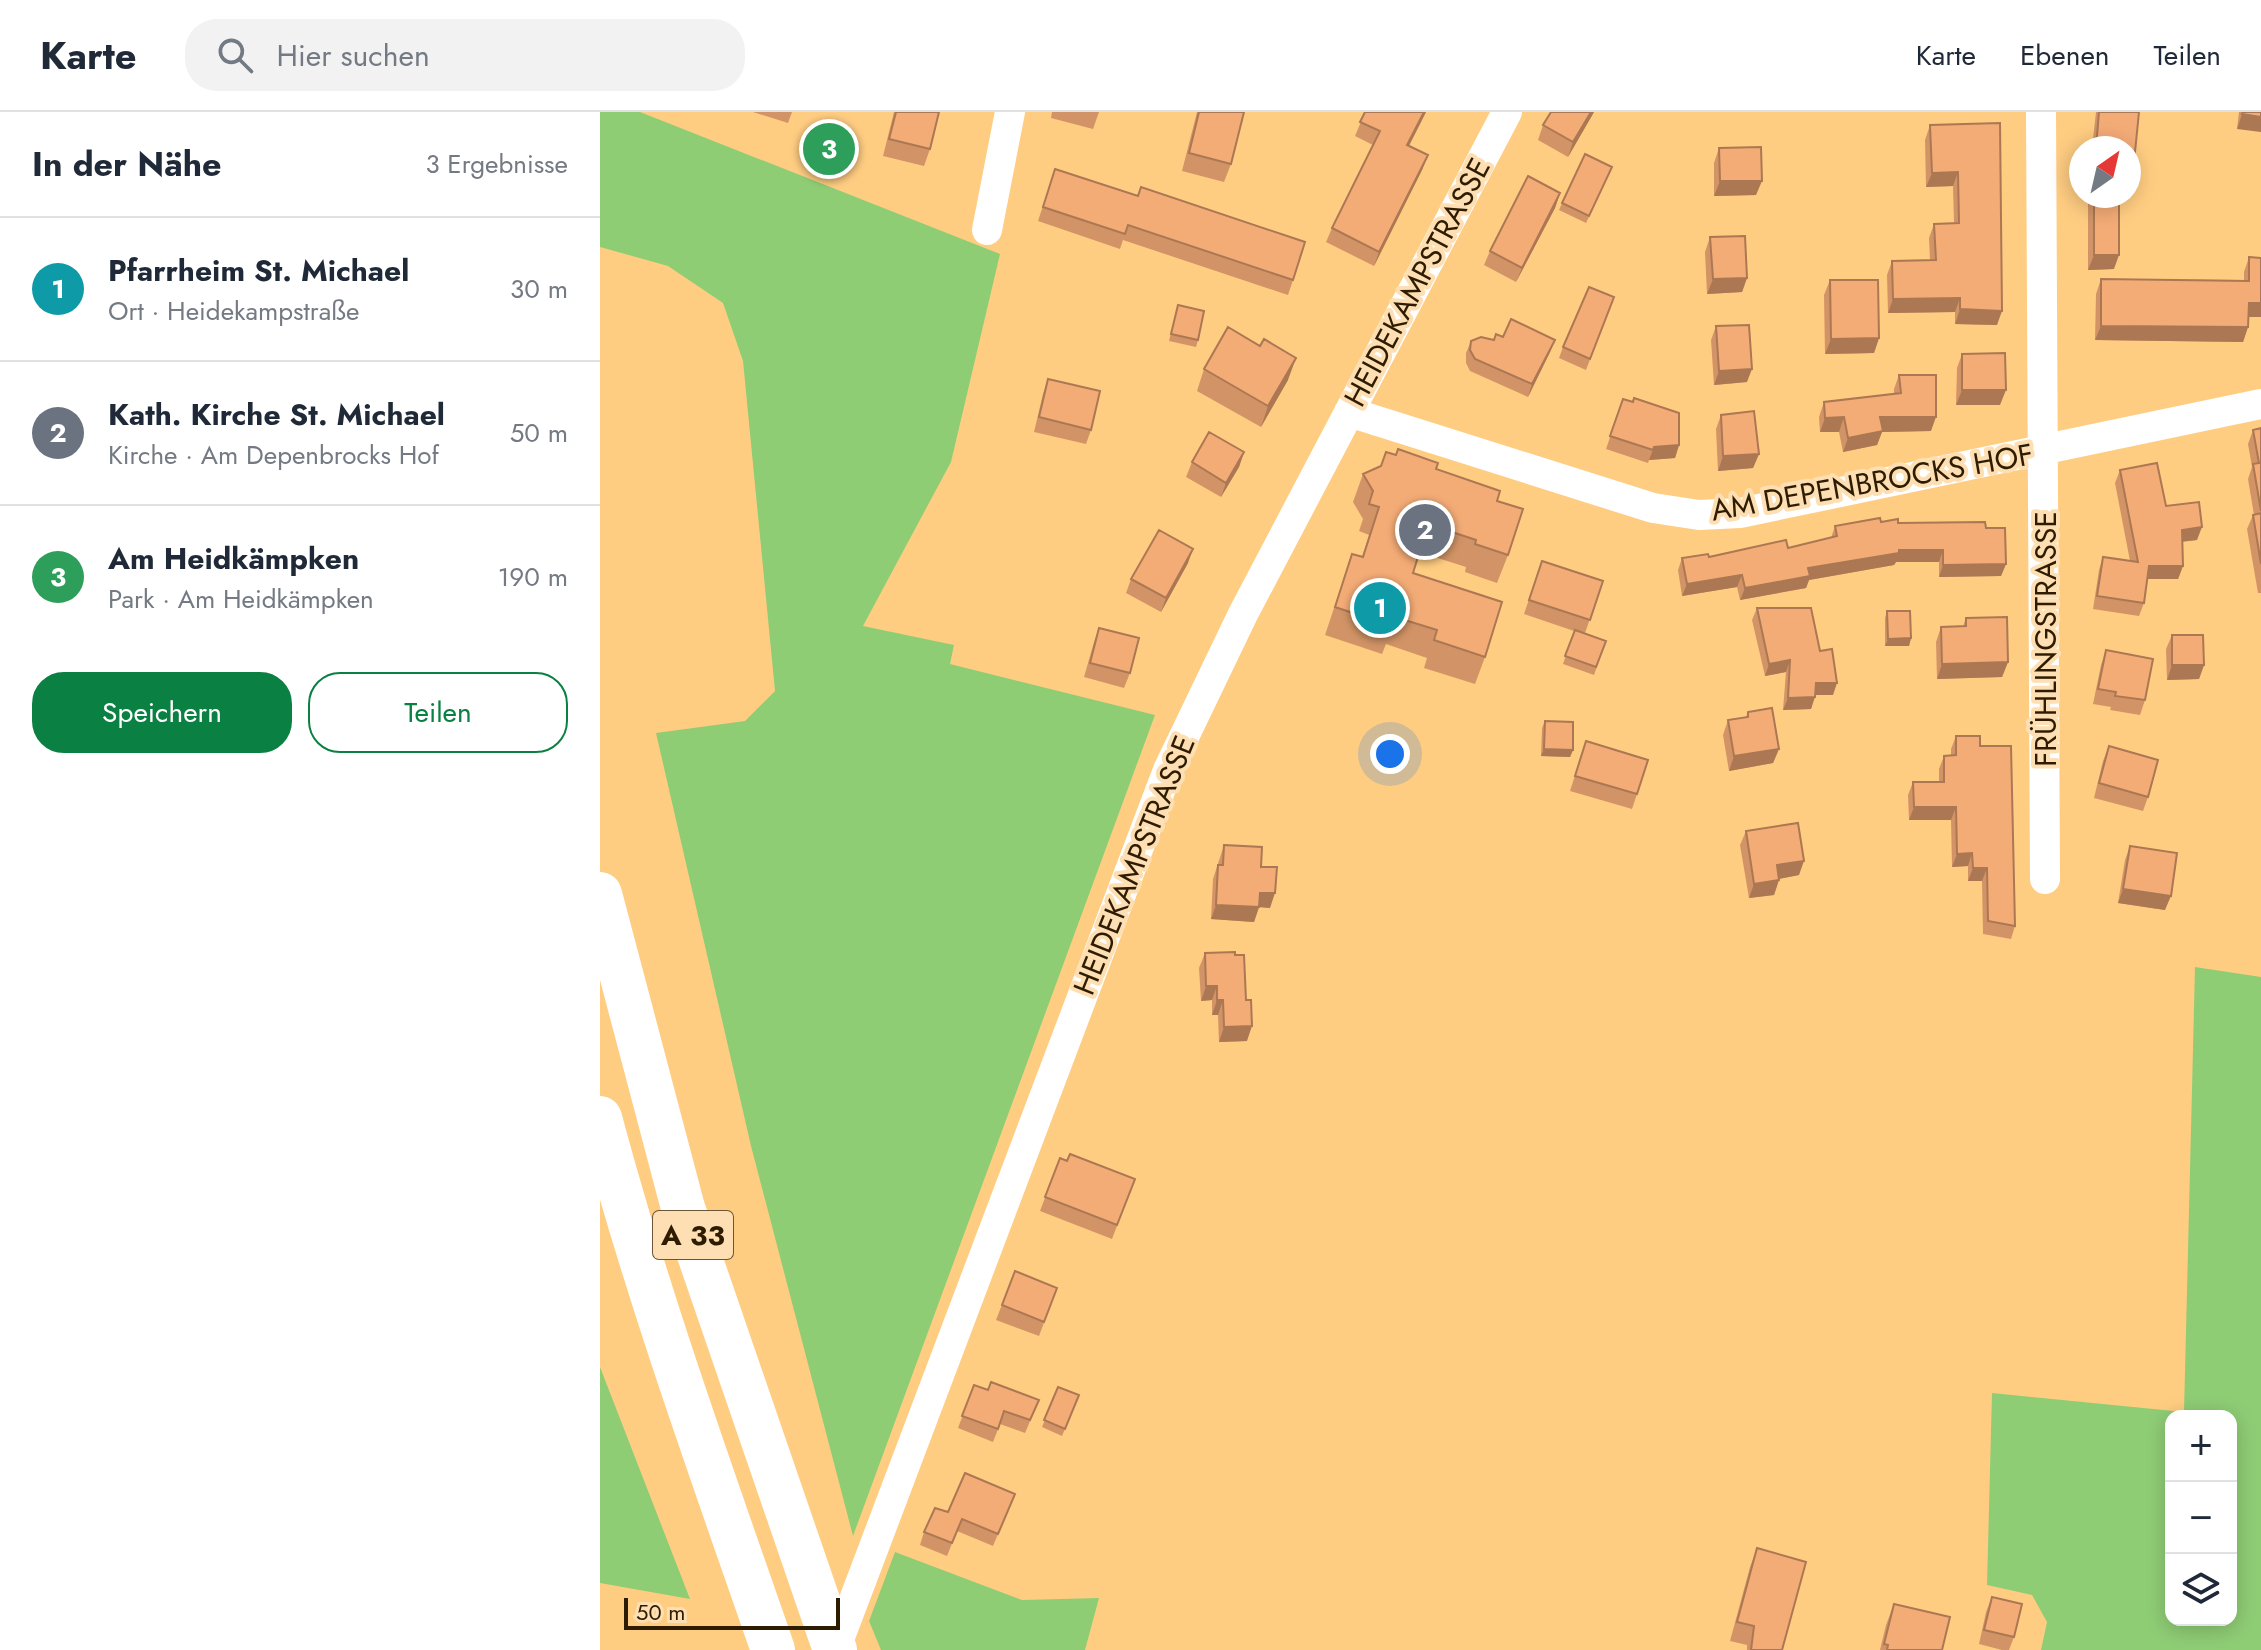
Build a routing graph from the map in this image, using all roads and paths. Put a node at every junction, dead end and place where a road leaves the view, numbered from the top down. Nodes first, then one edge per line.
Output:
1 (1010, 112) edge
2 (1507, 112) edge
3 (2041, 112) edge
4 (987, 230) dead end
5 (2261, 404) edge
6 (1349, 412) junction
7 (2045, 450) junction
8 (2045, 879) dead end
9 (600, 894) edge
10 (600, 1118) edge
11 (773, 1650) edge
12 (835, 1650) edge

1 - 4 street
2 - 6 street, HEIDEKAMPSTRASSE
3 - 7 street, FRÜHLINGSTRASSE
5 - 7 street, AM DEPENBROCKS HOF
6 - 7 street, AM DEPENBROCKS HOF
6 - 12 street, HEIDEKAMPSTRASSE
7 - 8 street, FRÜHLINGSTRASSE
9 - 12 highway, A 33
10 - 11 highway, A 33

